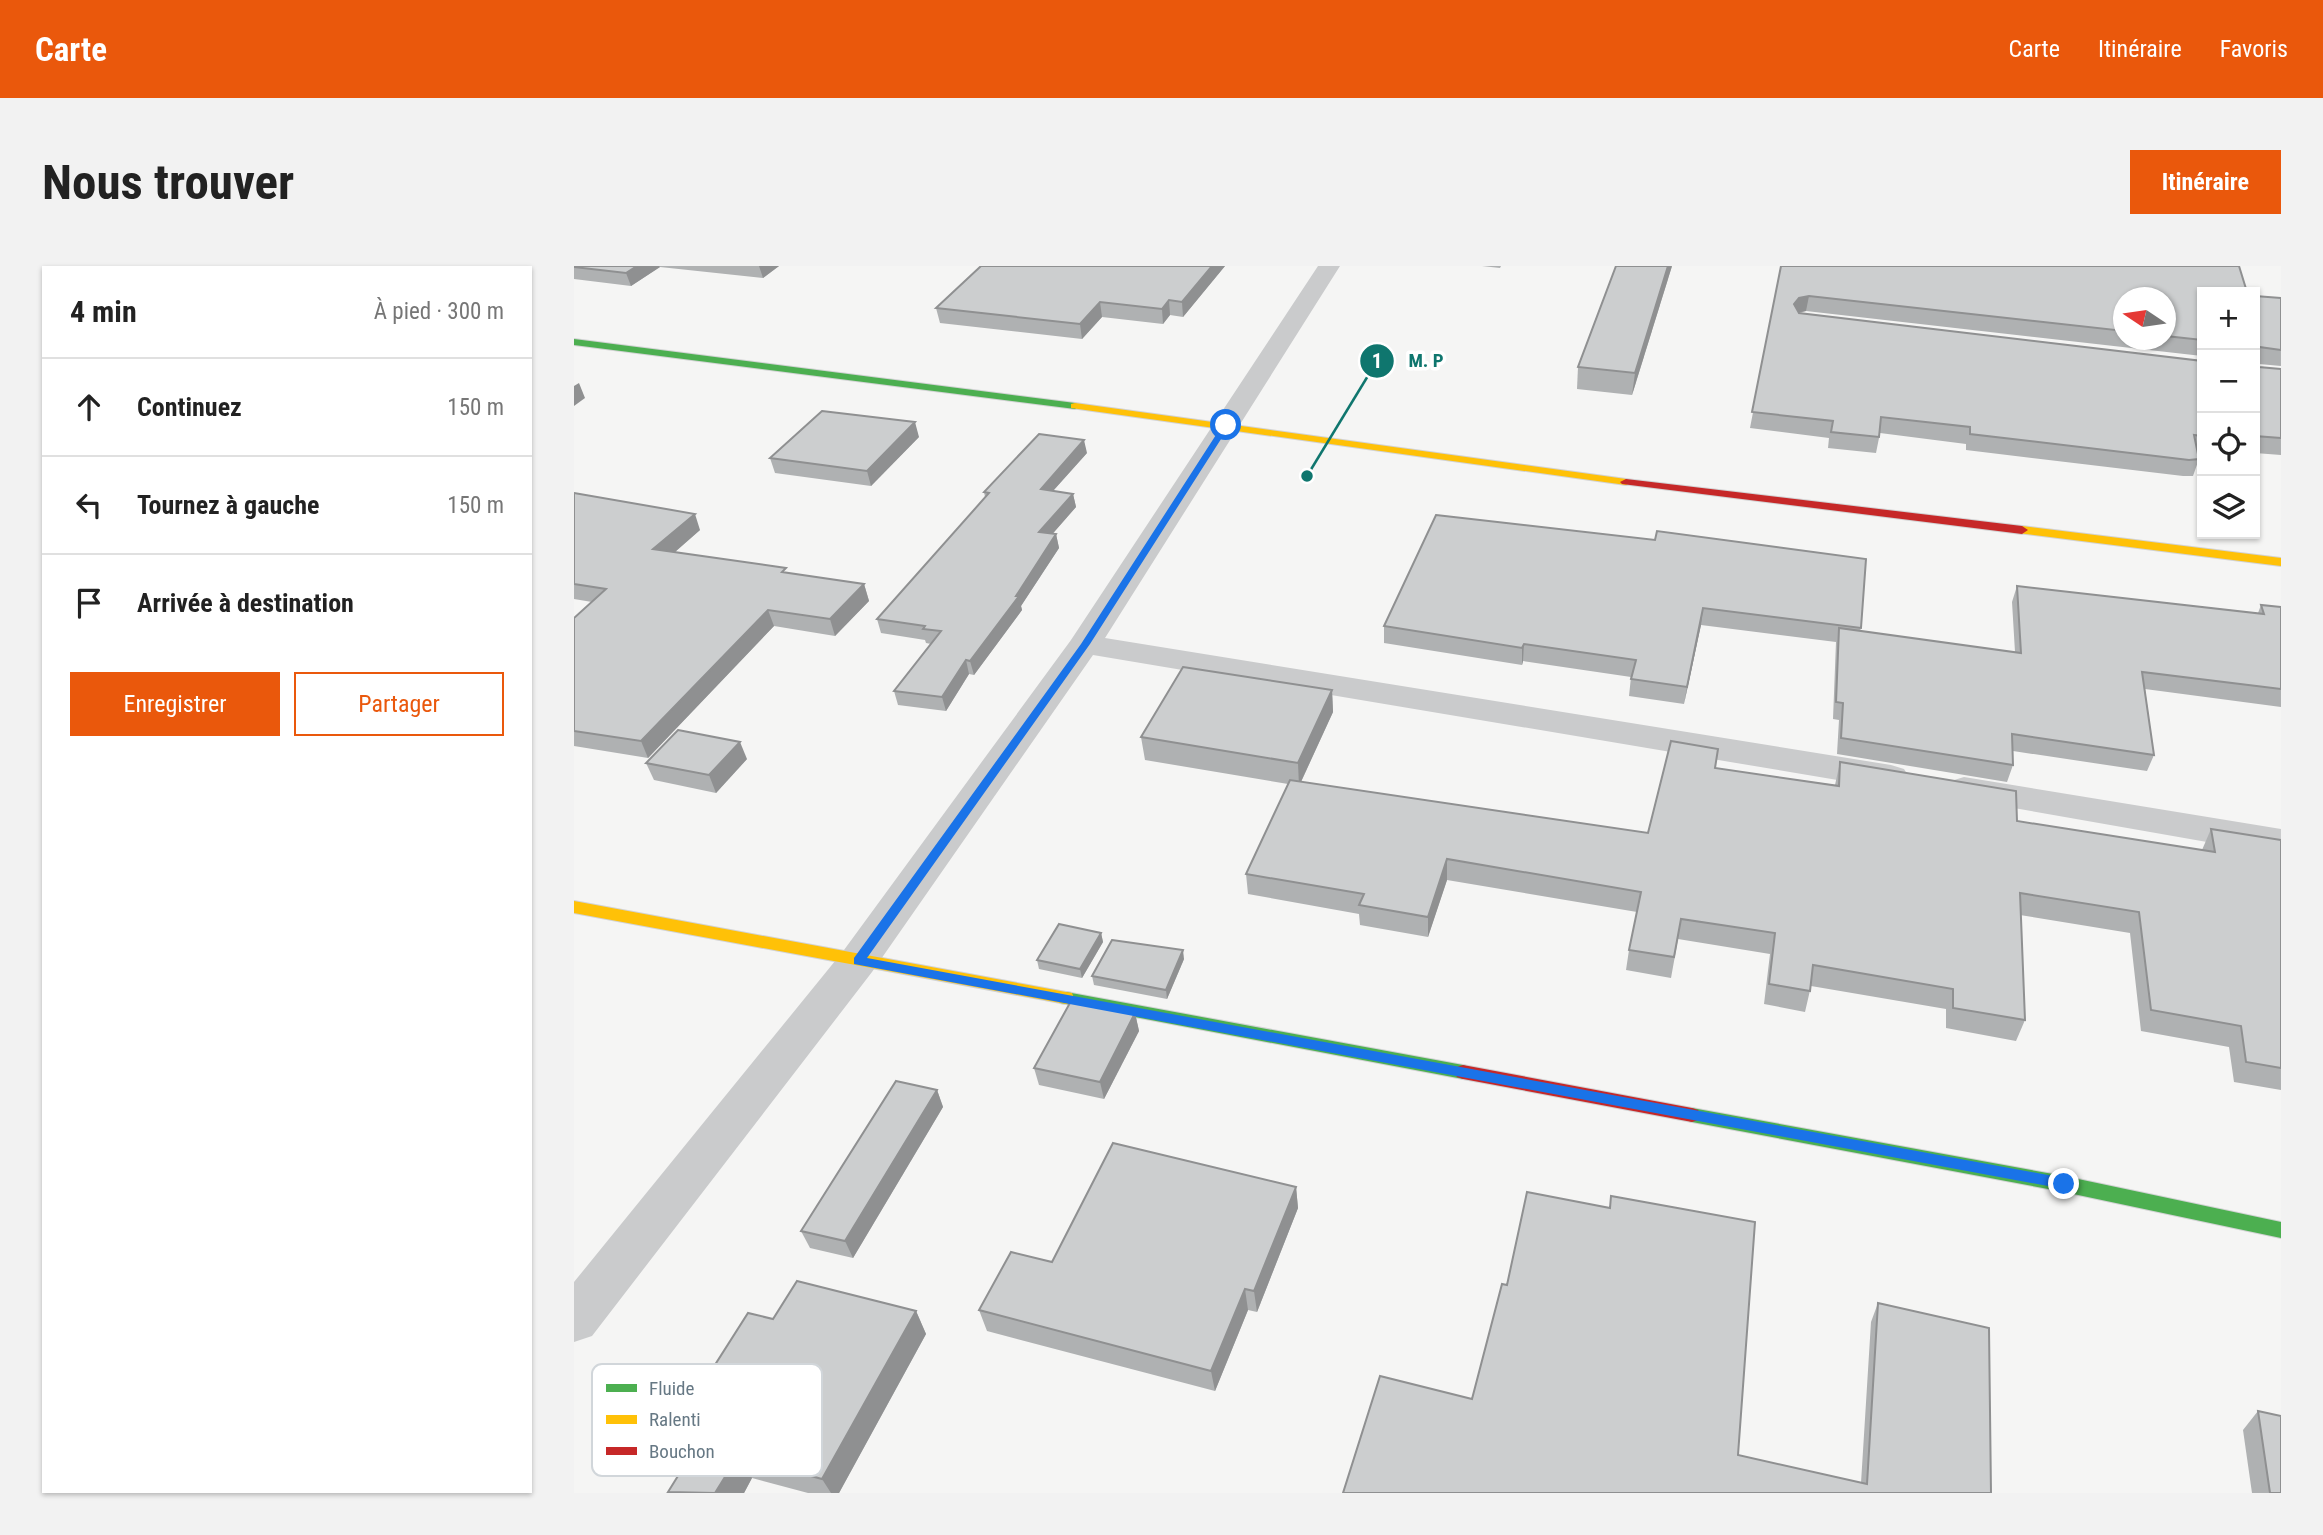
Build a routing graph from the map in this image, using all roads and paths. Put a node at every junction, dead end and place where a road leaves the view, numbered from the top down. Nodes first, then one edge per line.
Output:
1 (1329, 266) edge
2 (574, 342) edge
3 (1226, 425) junction
4 (2281, 562) edge
5 (1085, 644) junction
6 (2281, 842) edge
7 (574, 907) edge
8 (858, 961) junction
9 (2281, 1230) edge
10 (574, 1320) edge

1 - 3 street
2 - 3 street
3 - 4 street
3 - 5 street
5 - 6 street
5 - 8 street
7 - 8 street
8 - 9 street
8 - 10 street

